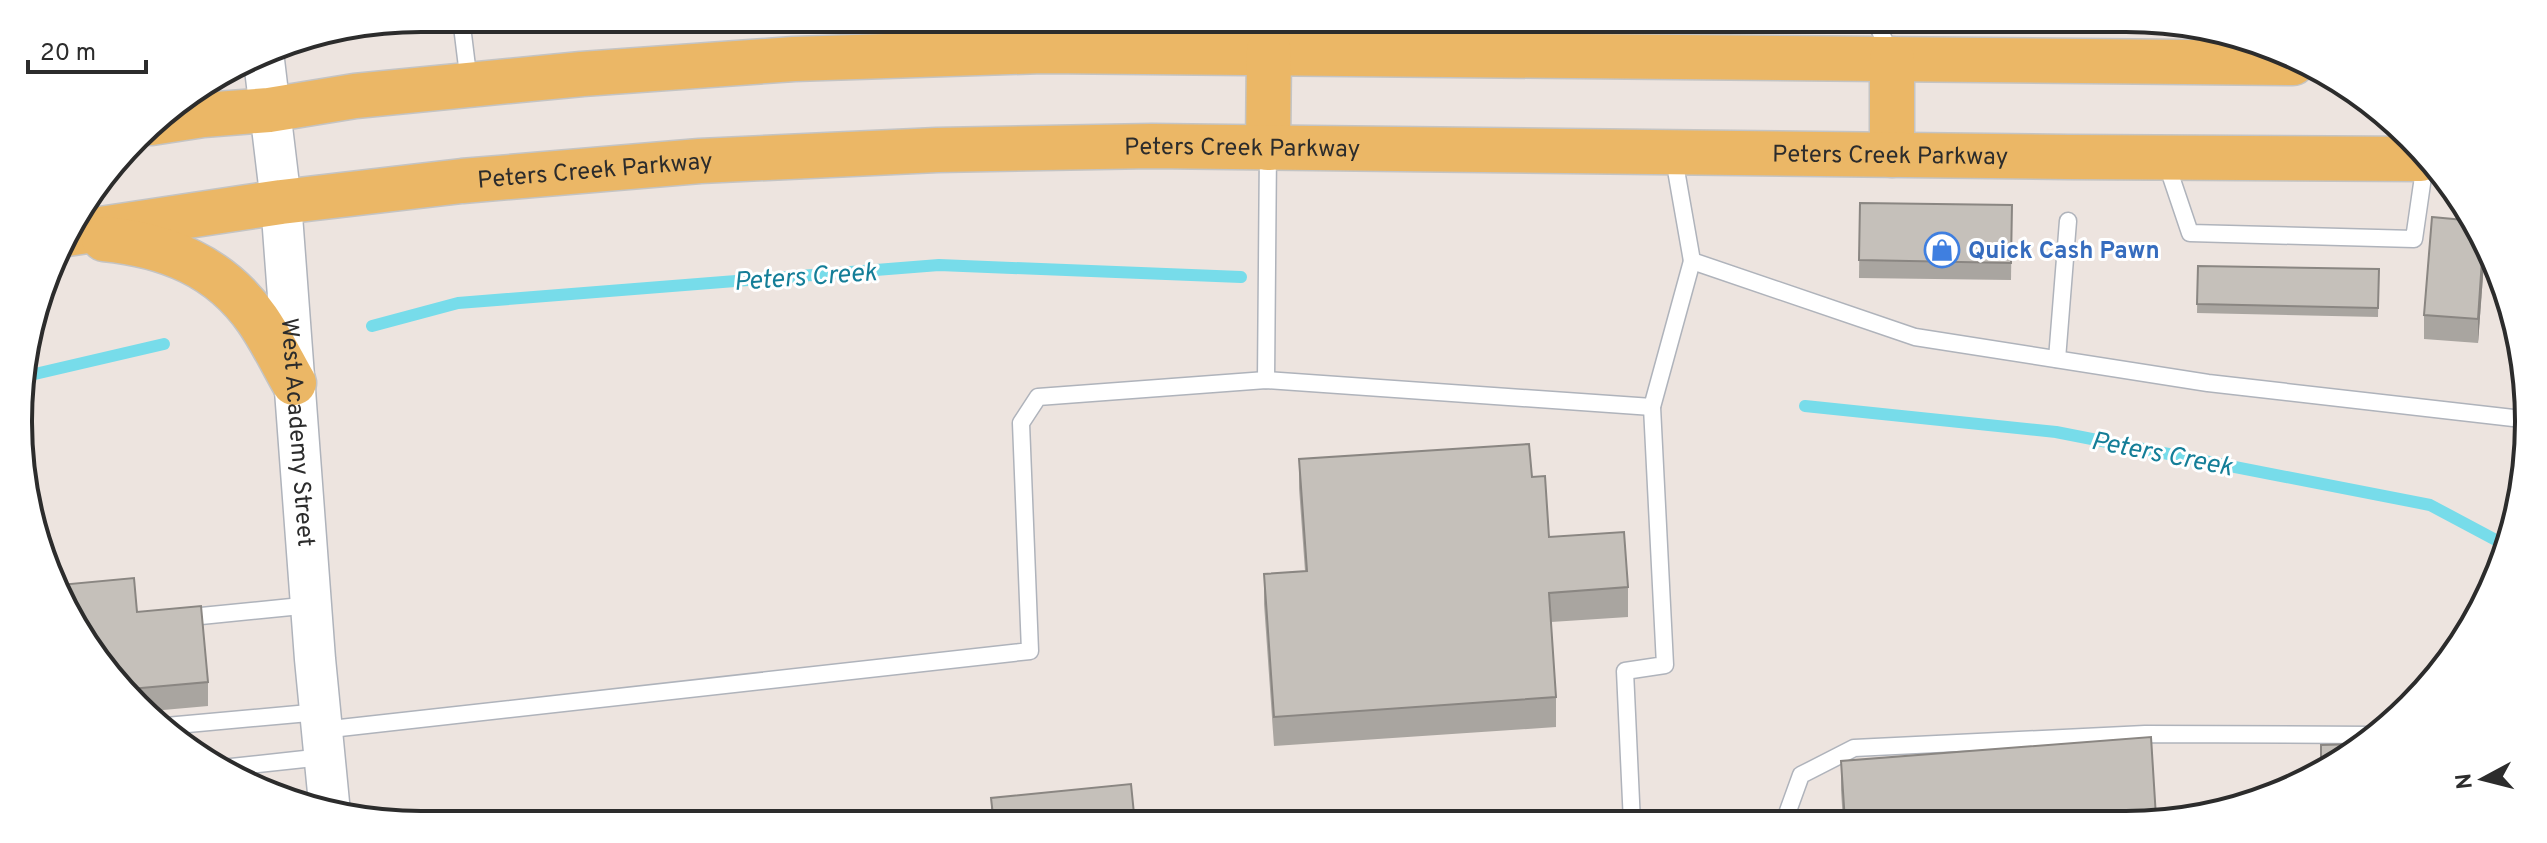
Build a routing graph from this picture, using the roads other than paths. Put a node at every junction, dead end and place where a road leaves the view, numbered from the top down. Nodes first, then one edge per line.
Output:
1 (463, 32) edge
2 (1880, 32) edge
3 (933, 36) edge
4 (1269, 51) junction
5 (1892, 59) junction
6 (2277, 63) edge
7 (264, 65) edge
8 (469, 83) junction
9 (269, 110) junction
10 (176, 119) edge
11 (1268, 148) junction
12 (1673, 153) junction
13 (1892, 155) junction
14 (2164, 158) junction
15 (2414, 161) edge
16 (2422, 169) edge
17 (281, 202) junction
18 (2068, 221) dead end
19 (81, 232) edge
20 (79, 236) edge
21 (1692, 261) junction
22 (2057, 359) junction
23 (1266, 380) junction
24 (294, 383) junction
25 (1652, 407) junction
26 (2515, 418) edge
27 (311, 605) junction
28 (166, 619) edge
29 (179, 727) edge
30 (322, 733) junction
31 (2357, 735) edge
32 (235, 763) edge
33 (329, 800) edge
34 (1631, 811) edge
35 (1788, 811) edge

1 - 8 lane
2 - 5 lane
3 - 4 main road
3 - 8 main road
4 - 5 main road
4 - 11 main road
5 - 6 main road
5 - 13 main road
7 - 9 street, West Academy Street
8 - 9 main road
9 - 10 main road
9 - 17 street, West Academy Street
11 - 12 main road, Peters Creek Parkway
11 - 17 main road, Peters Creek Parkway
11 - 23 lane
12 - 13 main road, Peters Creek Parkway
12 - 21 lane
13 - 14 main road, Peters Creek Parkway
14 - 15 main road, Peters Creek Parkway
14 - 16 lane
17 - 19 main road, Peters Creek Parkway
17 - 24 street, West Academy Street
18 - 22 lane
20 - 24 main road
21 - 22 lane
21 - 25 lane
22 - 26 lane
23 - 25 lane
23 - 30 lane
24 - 27 street, West Academy Street
25 - 34 lane
27 - 28 lane
27 - 30 street, West Academy Street
29 - 30 lane
30 - 32 lane
30 - 33 street, West Academy Street
31 - 35 lane

